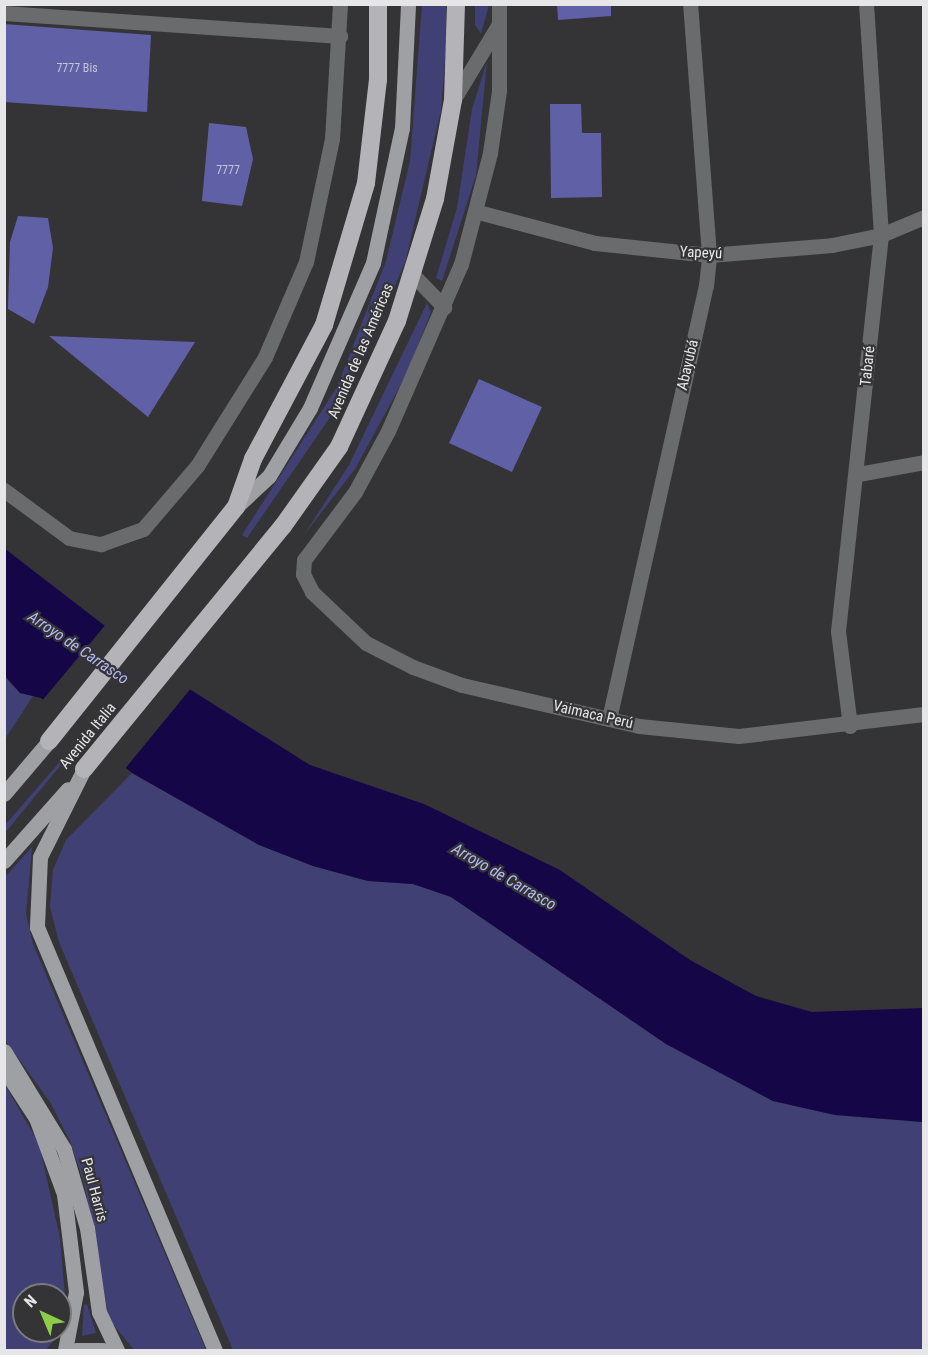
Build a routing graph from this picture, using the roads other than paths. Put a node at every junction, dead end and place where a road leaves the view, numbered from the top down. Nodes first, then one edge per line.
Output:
1 (340, 4) edge
2 (378, 4) edge
3 (408, 4) edge
4 (456, 4) edge
5 (499, 4) edge
6 (690, 4) edge
7 (866, 4) edge
8 (4, 13) edge
9 (500, 22) junction
10 (340, 36) junction
11 (453, 100) junction
12 (478, 212) junction
13 (924, 217) edge
14 (881, 235) junction
15 (709, 255) junction
16 (413, 275) junction
17 (444, 307) junction
18 (924, 462) edge
19 (858, 474) junction
20 (4, 490) edge
21 (236, 507) junction
22 (197, 632) joint
23 (924, 714) edge
24 (609, 719) junction
25 (850, 726) junction
26 (49, 741) joint
27 (84, 769) junction
28 (4, 794) edge
29 (4, 861) edge
30 (4, 1051) edge
31 (4, 1069) edge
32 (65, 1350) edge
33 (76, 1350) edge
34 (103, 1350) edge
35 (117, 1350) edge
36 (215, 1350) edge

1 - 10 street
2 - 21 highway
3 - 21 main road
4 - 11 highway, Avenida de las Américas
5 - 9 street
6 - 15 street, Abayubá
7 - 14 street, Tabaré
8 - 10 street
9 - 11 street
9 - 12 street
10 - 20 street
11 - 16 highway, Avenida de las Américas
12 - 15 street, Yapeyú
12 - 17 street
13 - 14 street, Yapeyú
14 - 15 street, Yapeyú
14 - 19 street, Tabaré
15 - 24 street, Abayubá
16 - 17 street
16 - 22 highway, Avenida de las Américas
17 - 24 street, Vaimaca Perú
18 - 19 street
19 - 25 street, Tabaré
21 - 26 highway, Avenida Italia
22 - 27 highway, Avenida Italia
23 - 25 street, Vaimaca Perú
24 - 25 street, Vaimaca Perú
26 - 28 main road, Avenida Italia
27 - 29 main road, Avenida Italia
27 - 36 main road
30 - 35 main road, Paul Harris
31 - 32 main road, Paul Harris
33 - 34 main road

